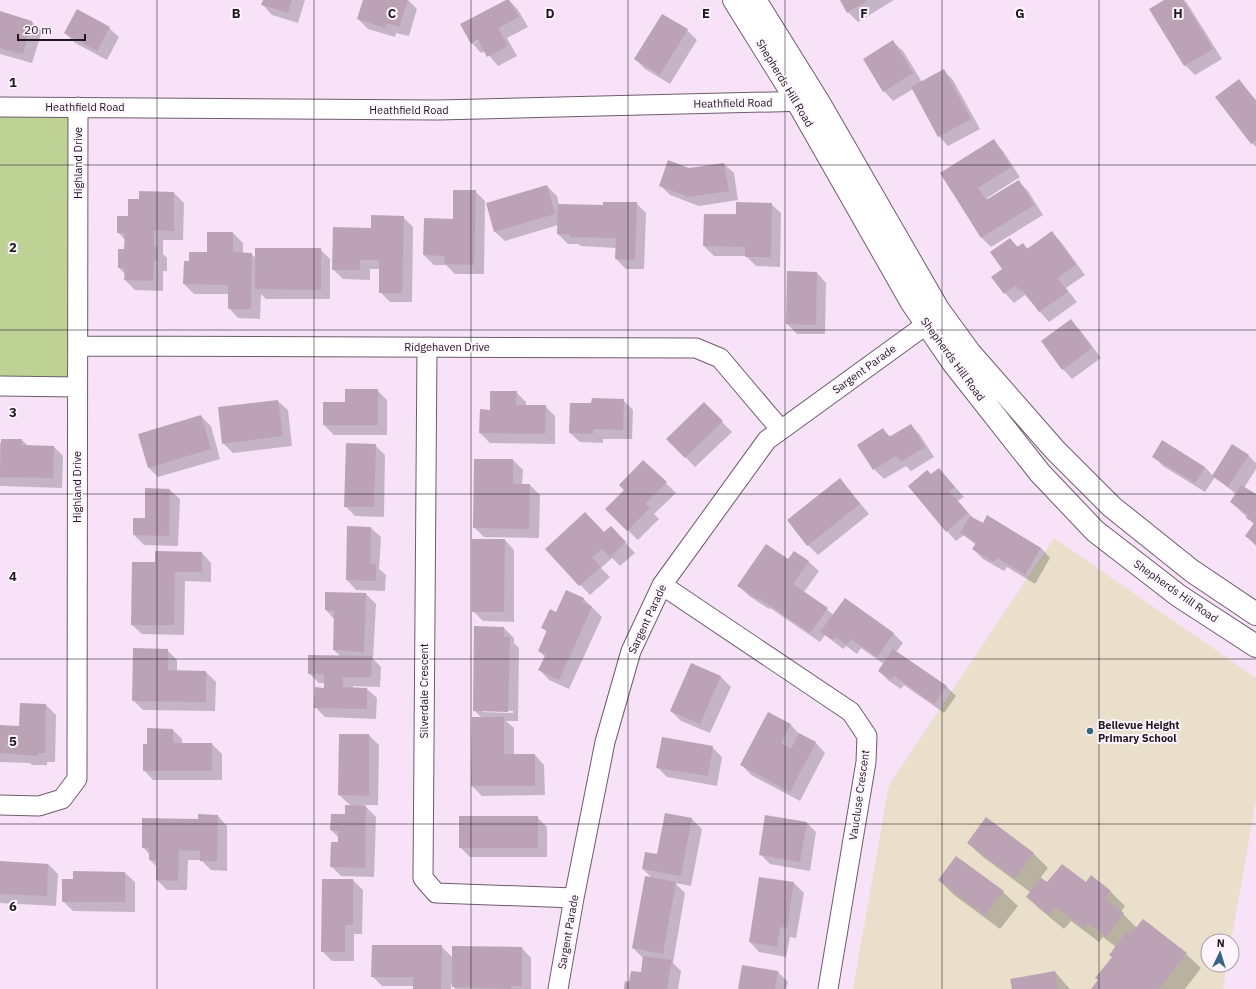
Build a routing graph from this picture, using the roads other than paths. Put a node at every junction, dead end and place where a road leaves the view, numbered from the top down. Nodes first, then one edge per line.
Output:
1 (734, 0) edge
2 (755, 0) edge
3 (808, 101) junction
4 (0, 107) edge
5 (78, 107) junction
6 (934, 320) junction
7 (78, 346) junction
8 (427, 347) junction
9 (0, 386) edge
10 (77, 387) junction
11 (781, 430) junction
12 (662, 585) junction
13 (1256, 614) edge
14 (1256, 646) edge
15 (0, 805) edge
16 (574, 898) junction
17 (558, 989) edge
18 (828, 989) edge

1 - 3 main road, Shepherds Hill Road
2 - 3 main road, Shepherds Hill Road
3 - 5 street, Heathfield Road
3 - 6 main road, Shepherds Hill Road
4 - 5 street, Heathfield Road
5 - 7 street, Highland Drive
6 - 11 street, Sargent Parade
6 - 13 main road, Shepherds Hill Road
6 - 14 main road, Shepherds Hill Road
7 - 8 street, Ridgehaven Drive
7 - 10 street, Highland Drive
8 - 11 street, Ridgehaven Drive
8 - 16 street, Silverdale Crescent
9 - 10 street
10 - 15 street, Highland Drive
11 - 12 street, Sargent Parade
12 - 16 street, Sargent Parade
12 - 18 street, Vaucluse Crescent
16 - 17 street, Sargent Parade

